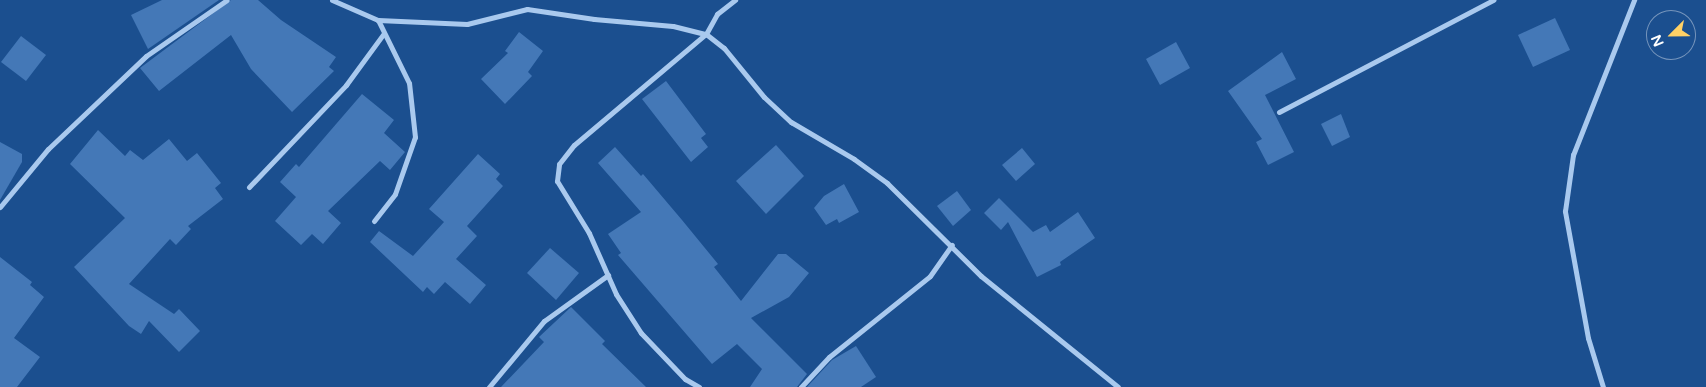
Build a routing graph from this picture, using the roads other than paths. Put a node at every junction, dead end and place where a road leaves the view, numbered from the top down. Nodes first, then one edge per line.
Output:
1 (227, 0) edge
2 (332, 0) edge
3 (736, 0) edge
4 (1493, 0) edge
5 (1634, 0) edge
6 (378, 20) junction
7 (384, 33) junction
8 (706, 34) junction
9 (1279, 112) dead end
10 (249, 187) dead end
11 (0, 207) edge
12 (374, 221) dead end
13 (952, 245) junction
14 (608, 275) junction
15 (489, 387) edge
16 (698, 387) edge
17 (801, 387) edge
18 (1118, 387) edge
19 (1602, 387) edge

1 - 11 street
2 - 6 street
3 - 8 street
4 - 9 street
5 - 19 street
6 - 7 street
6 - 8 street
7 - 10 street
7 - 12 street
8 - 13 street
8 - 14 street
13 - 17 street
13 - 18 street
14 - 15 street
14 - 16 street

